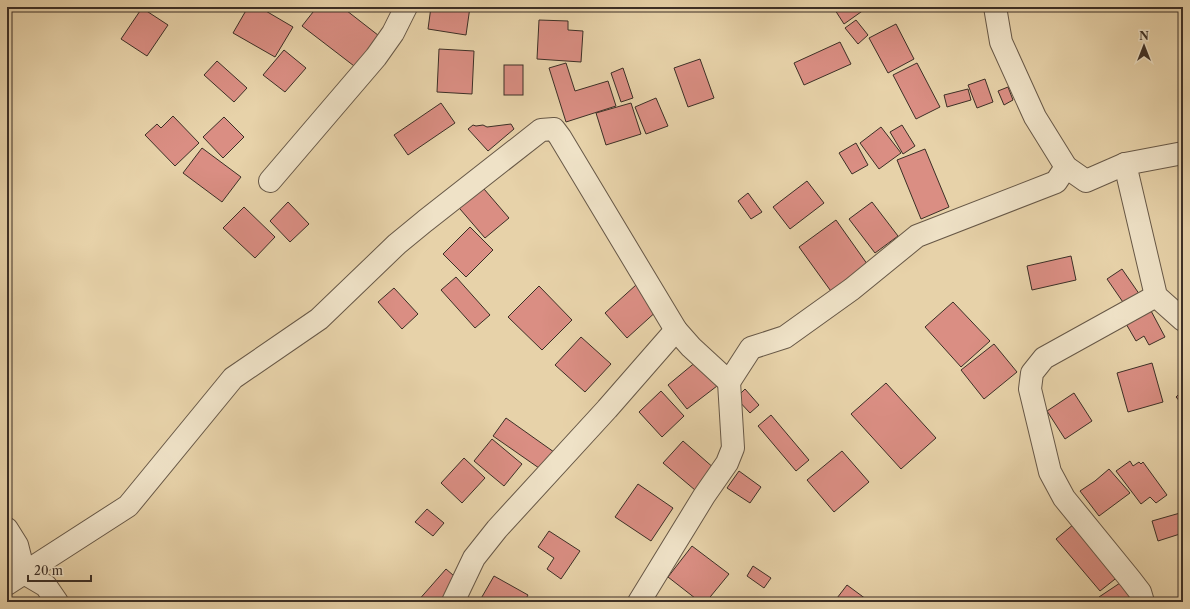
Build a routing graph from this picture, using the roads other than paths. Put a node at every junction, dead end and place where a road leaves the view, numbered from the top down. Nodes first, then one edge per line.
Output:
1 (406, 7) edge
2 (995, 7) edge
3 (1183, 154) edge
4 (1125, 164) junction
5 (1066, 167) junction
6 (270, 181) dead end
7 (1156, 296) junction
8 (1183, 320) edge
9 (676, 330) junction
10 (728, 382) junction
11 (7, 529) edge
12 (16, 578) edge
13 (58, 602) edge
14 (453, 602) edge
15 (639, 602) edge
16 (1143, 602) edge

1 - 6 street
2 - 5 street
3 - 4 street
4 - 5 street
4 - 7 street
5 - 10 street
7 - 8 street
7 - 16 street
9 - 10 street
9 - 12 street
9 - 14 street
10 - 15 street
11 - 12 street
12 - 13 street

